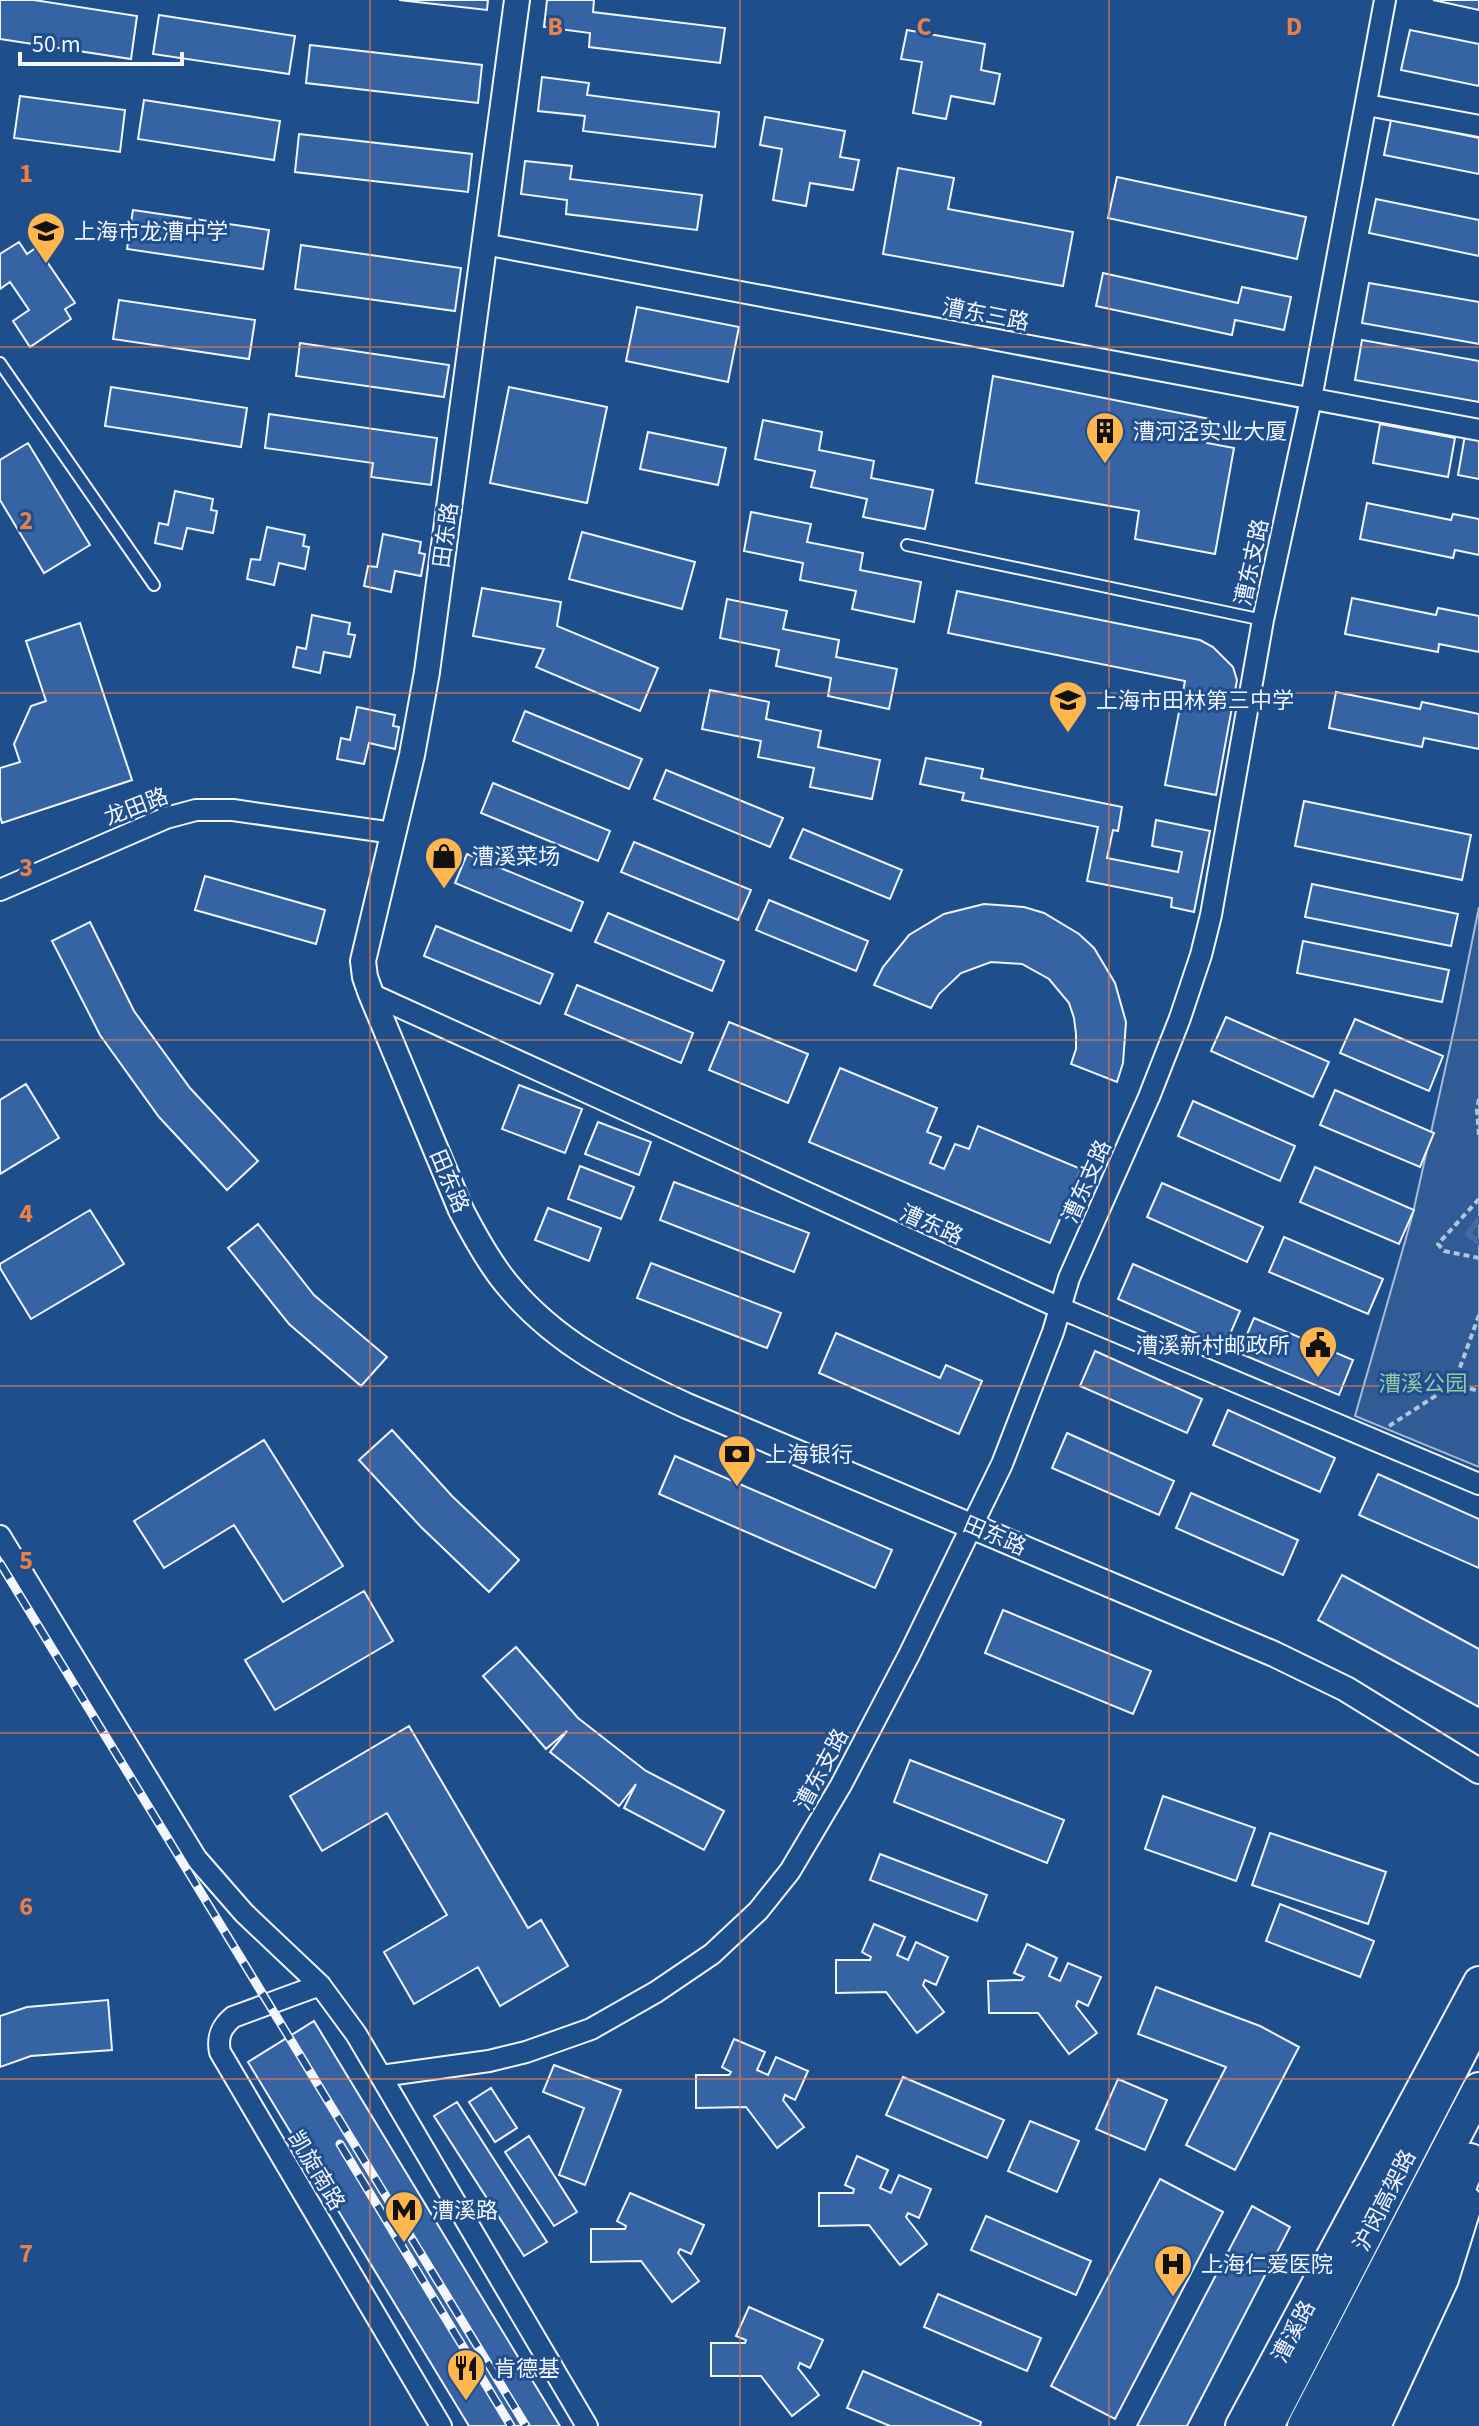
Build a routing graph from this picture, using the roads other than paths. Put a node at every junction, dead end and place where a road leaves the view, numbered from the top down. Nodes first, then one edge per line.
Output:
1 (517, 0) edge
2 (1385, 0) edge
3 (1367, 105) junction
4 (1479, 126) edge
5 (484, 244) junction
6 (0, 363) edge
7 (1311, 399) junction
8 (1479, 430) edge
9 (907, 545) dead end
10 (154, 585) dead end
11 (1263, 620) junction
12 (393, 833) junction
13 (0, 890) edge
14 (371, 994) junction
15 (1060, 1308) junction
16 (1479, 1484) edge
17 (973, 1526) junction
18 (0, 1536) edge
19 (1479, 1771) edge
20 (1479, 1982) edge
21 (320, 1985) junction
22 (1479, 2016) edge
23 (381, 2076) junction
24 (1479, 2089) edge
25 (1474, 2151) edge
26 (441, 2426) edge
27 (587, 2426) edge
28 (1241, 2426) edge
29 (1267, 2426) edge
30 (1304, 2426) edge
31 (1328, 2426) edge
32 (1355, 2426) edge
33 (1375, 2426) edge

1 - 5 street, 田东路
2 - 3 street, 漕东支路
3 - 4 street
3 - 7 street, 漕东支路
5 - 7 street, 漕东三路
5 - 12 street, 田东路
6 - 10 lane
7 - 8 street, 漕东三路
7 - 11 street, 漕东支路
9 - 11 lane
11 - 15 street, 漕东支路
12 - 13 street, 龙田路
12 - 14 street, 田东路
14 - 15 street, 漕东路
14 - 17 street, 田东路
15 - 16 street, 漕东路
15 - 17 street, 漕东支路
17 - 19 street, 田东路
17 - 23 street, 漕东支路
18 - 21 street
20 - 28 main road, 漕溪路
21 - 23 street
21 - 26 street, 凯旋南路
22 - 29 highway, 沪闵高架路
23 - 27 street
24 - 30 highway, 沪闵高架路
25 - 31 main road
25 - 32 highway
25 - 33 main road

